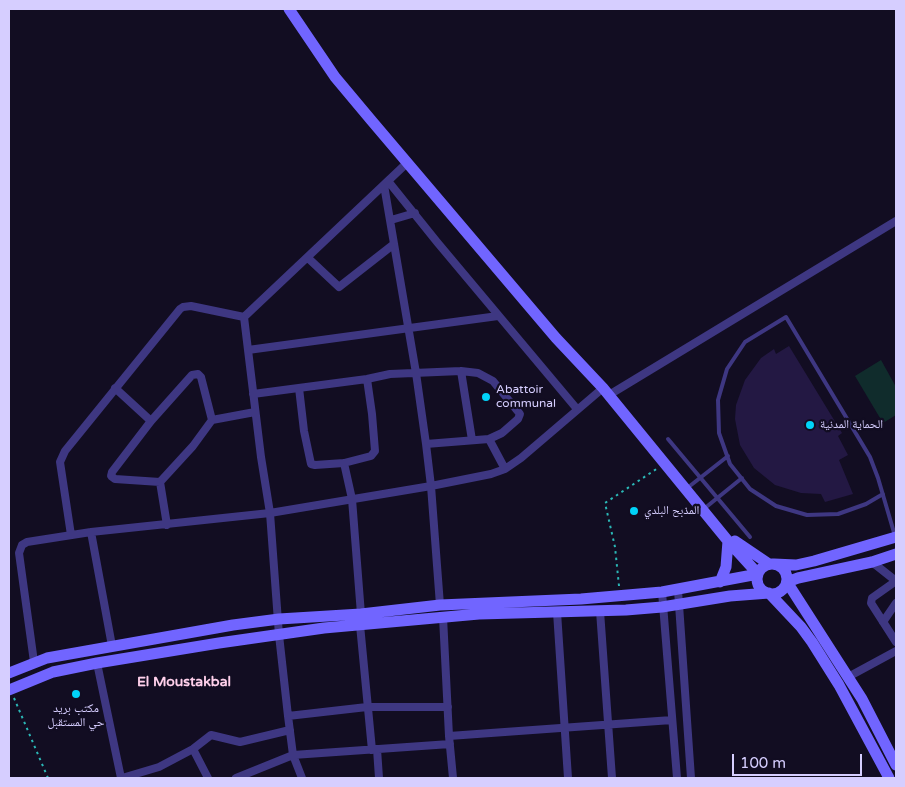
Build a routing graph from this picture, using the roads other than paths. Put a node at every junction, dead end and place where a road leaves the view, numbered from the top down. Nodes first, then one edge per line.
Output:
1 (289, 9) edge
2 (408, 162) junction
3 (386, 183) junction
4 (415, 213) junction
5 (391, 220) junction
6 (896, 221) edge
7 (394, 244) junction
8 (308, 258) junction
9 (498, 316) junction
10 (244, 317) junction
11 (408, 328) junction
12 (248, 350) junction
13 (461, 371) junction
14 (416, 373) junction
15 (368, 380) junction
16 (115, 388) junction
17 (299, 388) junction
18 (606, 391) junction
19 (253, 394) junction
20 (577, 409) junction
21 (255, 412) junction
22 (212, 420) junction
23 (151, 421) junction
24 (489, 439) junction
25 (668, 439) dead end
26 (472, 440) junction
27 (426, 444) junction
28 (728, 456) junction
29 (344, 464) junction
30 (505, 469) junction
31 (700, 478) junction
32 (742, 478) junction
33 (160, 482) junction
34 (432, 486) junction
35 (686, 489) junction
36 (883, 494) junction
37 (717, 498) junction
38 (352, 499) junction
39 (703, 509) junction
40 (270, 513) junction
41 (167, 525) junction
42 (716, 526) junction
43 (91, 532) junction
44 (72, 535) junction
45 (750, 537) dead end
46 (896, 537) edge
47 (728, 541) junction
48 (896, 554) edge
49 (872, 562) junction
50 (772, 564) junction
51 (758, 574) junction
52 (896, 581) edge
53 (720, 582) junction
54 (787, 582) junction
55 (678, 590) junction
56 (662, 592) junction
57 (769, 594) junction
58 (896, 603) edge
59 (678, 604) junction
60 (440, 605) junction
61 (662, 607) junction
62 (600, 611) junction
63 (557, 612) junction
64 (443, 617) junction
65 (279, 620) junction
66 (360, 620) junction
67 (882, 622) junction
68 (279, 635) junction
69 (896, 642) edge
70 (112, 646) junction
71 (895, 653) edge
72 (34, 662) junction
73 (97, 663) junction
74 (9, 673) edge
75 (848, 677) junction
76 (9, 689) edge
77 (367, 707) junction
78 (448, 707) junction
79 (288, 716) junction
80 (672, 720) junction
81 (607, 723) junction
82 (564, 728) junction
83 (290, 730) junction
84 (450, 740) junction
85 (193, 749) junction
86 (374, 749) junction
87 (293, 755) junction
88 (689, 755) junction
89 (675, 756) junction
90 (896, 765) edge
91 (121, 778) edge
92 (208, 778) edge
93 (236, 778) edge
94 (302, 778) edge
95 (379, 778) edge
96 (453, 778) edge
97 (568, 778) edge
98 (612, 778) edge
99 (677, 778) edge
100 (691, 778) edge
101 (889, 778) edge

1 - 2 street
2 - 3 street
2 - 18 street
3 - 4 street
3 - 5 street
3 - 8 street
4 - 5 street
4 - 9 street
5 - 7 street
6 - 18 street
7 - 8 street
7 - 11 street
8 - 10 street
9 - 11 street
9 - 20 street
10 - 12 street
10 - 16 street
11 - 12 street
11 - 14 street
12 - 19 street
13 - 14 street
13 - 24 street
13 - 26 street
14 - 15 street
14 - 27 street
15 - 17 street
15 - 29 street
16 - 23 street
16 - 44 street
17 - 19 street
17 - 29 street
18 - 20 street
18 - 35 street
19 - 21 street
20 - 30 street
21 - 22 street
21 - 40 street
22 - 23 street
22 - 33 street
23 - 33 street
24 - 26 street
24 - 30 street
25 - 31 lane
26 - 27 street
27 - 34 street
28 - 31 lane
28 - 32 lane
28 - 36 lane
29 - 38 street
30 - 34 street
31 - 35 lane
31 - 37 lane
32 - 36 lane
32 - 37 lane
33 - 41 street
34 - 38 street
34 - 60 street
35 - 39 street
36 - 46 lane
37 - 39 lane
37 - 45 lane
38 - 40 street
38 - 66 street
39 - 42 street
40 - 41 street
40 - 65 street
41 - 43 street
42 - 47 street
42 - 50 street
43 - 44 street
43 - 70 street
44 - 72 street
46 - 50 street
47 - 51 street
47 - 53 street
48 - 49 street
49 - 52 street
49 - 54 street
50 - 51 street
50 - 54 street
51 - 53 street
51 - 57 street
52 - 67 street
53 - 55 street
54 - 57 street
54 - 75 street
55 - 56 street
55 - 59 street
56 - 60 street
56 - 61 street
57 - 59 street
57 - 101 street
58 - 67 street
59 - 61 street
59 - 88 street
60 - 66 street
61 - 62 street
61 - 80 street
62 - 63 street
62 - 81 street
63 - 64 street
63 - 82 street
64 - 66 street
64 - 78 street
65 - 66 street
65 - 68 street
65 - 70 street
66 - 68 street
66 - 77 street
67 - 69 street
68 - 73 street
68 - 79 street
70 - 72 street
71 - 75 street
72 - 74 street
73 - 76 street
73 - 91 street
75 - 90 street
77 - 78 street
77 - 79 street
77 - 86 street
78 - 84 street
79 - 83 street
80 - 81 street
80 - 89 street
81 - 82 street
81 - 98 street
82 - 84 street
82 - 97 street
83 - 85 street
83 - 87 street
84 - 86 street
84 - 96 street
85 - 91 street
85 - 92 street
86 - 87 street
86 - 95 street
87 - 93 street
87 - 94 street
88 - 89 street
88 - 100 street
89 - 99 street

